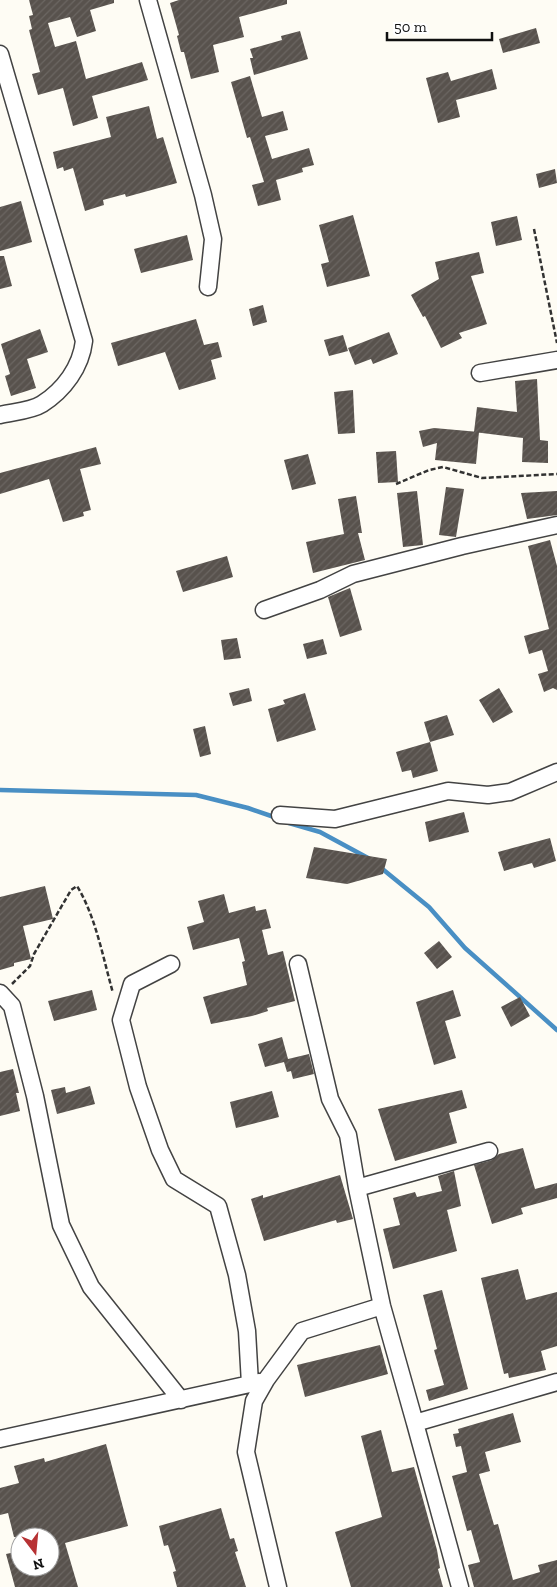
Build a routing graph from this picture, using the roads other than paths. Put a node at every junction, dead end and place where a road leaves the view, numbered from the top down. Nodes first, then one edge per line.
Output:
1 (148, 0) edge
2 (0, 54) edge
3 (208, 287) dead end
4 (557, 360) edge
5 (480, 373) dead end
6 (0, 415) edge
7 (557, 525) edge
8 (264, 610) dead end
9 (557, 772) edge
10 (280, 815) dead end
11 (170, 964) dead end
12 (298, 964) dead end
13 (1, 994) edge
14 (489, 1151) dead end
15 (357, 1188) junction
16 (382, 1306) junction
17 (266, 1380) junction
18 (557, 1382) edge
19 (250, 1384) junction
20 (181, 1400) junction
21 (415, 1423) junction
22 (0, 1439) edge
23 (278, 1587) edge
24 (460, 1587) edge

1 - 3 street
2 - 6 street
4 - 5 street
7 - 8 street
9 - 10 street
11 - 19 street
12 - 15 street
13 - 20 street
14 - 15 street
15 - 16 street
16 - 17 street
16 - 21 street
17 - 19 street
17 - 23 street
18 - 21 street
19 - 20 street
20 - 22 street
21 - 24 street

